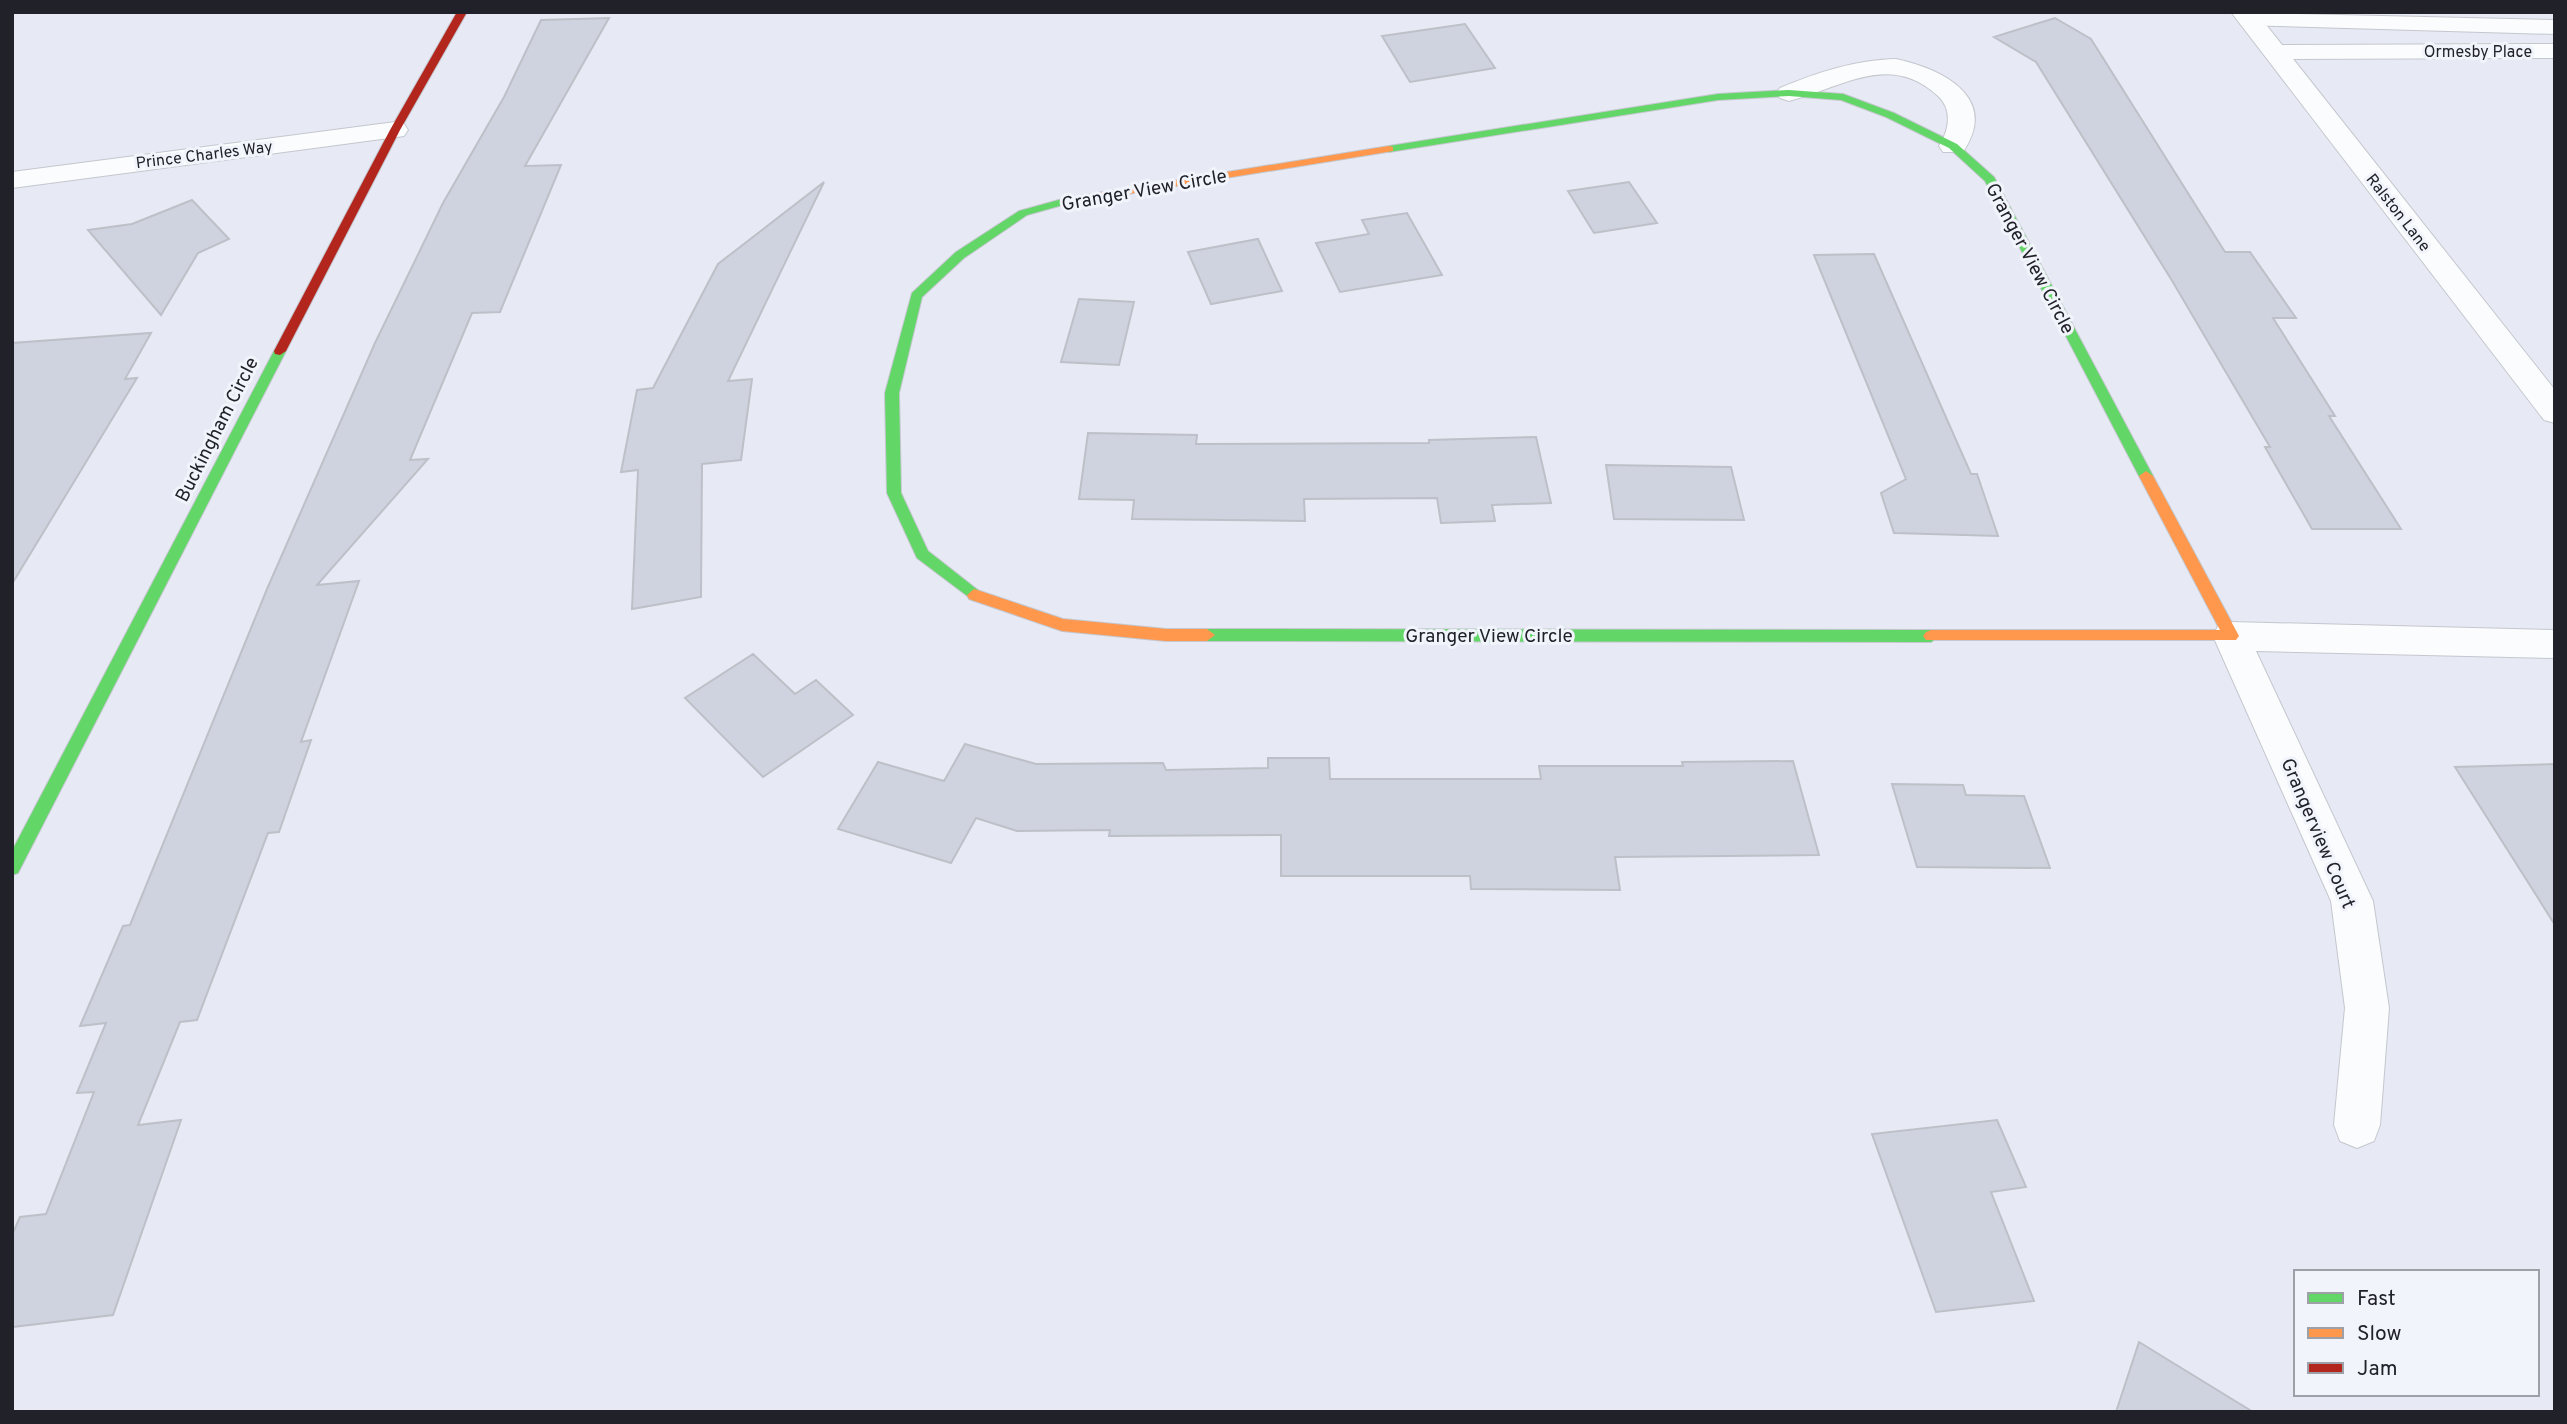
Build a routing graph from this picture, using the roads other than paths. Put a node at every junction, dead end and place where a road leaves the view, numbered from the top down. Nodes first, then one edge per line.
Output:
1 (462, 12) edge
2 (2246, 16) edge
3 (2379, 25) junction
4 (2555, 27) edge
5 (2401, 51) junction
6 (2555, 51) edge
7 (2275, 52) junction
8 (1789, 93) junction
9 (395, 130) junction
10 (1953, 146) junction
11 (12, 180) edge
12 (2555, 412) edge
13 (2231, 636) junction
14 (2555, 643) edge
15 (12, 868) edge
16 (2357, 1125) dead end

1 - 9 street, Buckingham Circle
2 - 3 lane, Ormesby Place
2 - 7 street, Ralston Lane
3 - 4 lane, Ormesby Place
3 - 5 lane, Ormesby Place
5 - 6 lane, Ormesby Place
5 - 7 lane, Ormesby Place
7 - 12 street, Ralston Lane
8 - 10 street, Granger View Circle
8 - 10 street
8 - 13 street, Granger View Circle
9 - 11 street, Prince Charles Way
9 - 15 street, Buckingham Circle
10 - 13 street, Granger View Circle
13 - 14 street, Granger View Circle
13 - 16 street, Grangerview Court

